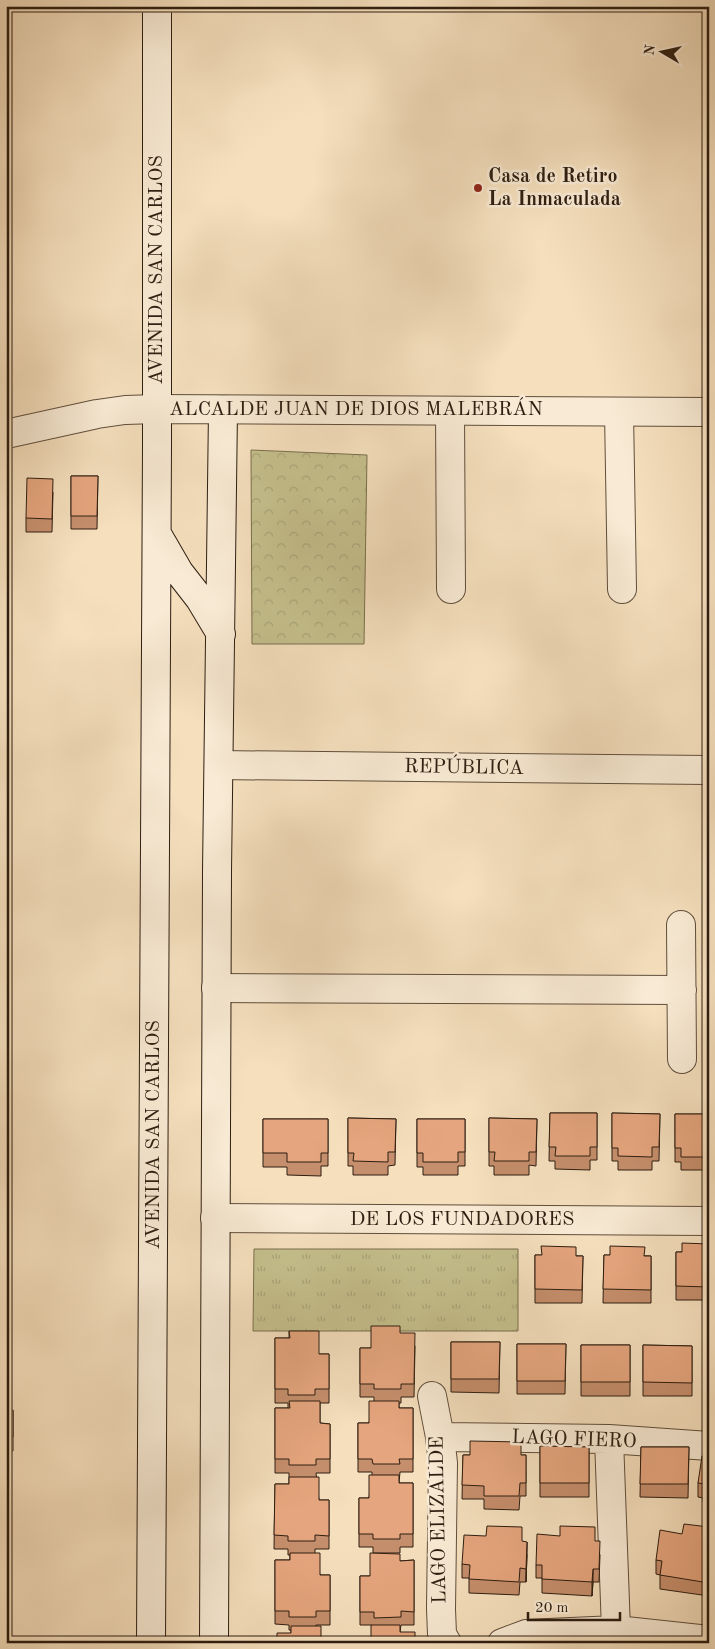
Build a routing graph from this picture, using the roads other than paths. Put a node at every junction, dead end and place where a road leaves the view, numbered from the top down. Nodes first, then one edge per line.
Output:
1 (157, 6) edge
2 (157, 409) junction
3 (223, 410) junction
4 (450, 411) junction
5 (620, 412) junction
6 (709, 412) edge
7 (6, 434) edge
8 (157, 534) junction
9 (451, 589) dead end
10 (622, 589) dead end
11 (200, 599) junction
12 (156, 627) junction
13 (221, 634) junction
14 (219, 765) junction
15 (709, 770) edge
16 (681, 924) dead end
17 (216, 988) junction
18 (682, 990) junction
19 (682, 1059) dead end
20 (215, 1218) junction
21 (709, 1221) edge
22 (432, 1396) dead end
23 (440, 1437) junction
24 (609, 1439) junction
25 (709, 1446) edge
26 (616, 1630) junction
27 (709, 1640) edge
28 (152, 1643) edge
29 (214, 1643) edge
30 (448, 1643) edge
31 (502, 1643) edge

1 - 2 street, AVENIDA SAN CARLOS
2 - 3 street, ALCALDE JUAN DE DIOS MALEBRÁN
2 - 7 street, ALCALDE JUAN DE DIOS MALEBRÁN
2 - 8 street, AVENIDA SAN CARLOS
3 - 4 street, ALCALDE JUAN DE DIOS MALEBRÁN
3 - 13 street
4 - 5 street, ALCALDE JUAN DE DIOS MALEBRÁN
4 - 9 street
5 - 6 street, ALCALDE JUAN DE DIOS MALEBRÁN
5 - 10 street
8 - 11 street
8 - 12 street, AVENIDA SAN CARLOS
11 - 12 street
11 - 13 street
12 - 28 street, AVENIDA SAN CARLOS
13 - 14 street
14 - 15 street, REPÚBLICA
14 - 17 street
16 - 18 street
17 - 18 street
17 - 20 street
18 - 19 street
20 - 21 street, DE LOS FUNDADORES
20 - 29 street
22 - 23 street, LAGO ELIZALDE
23 - 24 street, LAGO FIERO
23 - 30 street, LAGO ELIZALDE
24 - 25 street, LAGO FIERO
24 - 26 street
26 - 27 street
26 - 31 street

